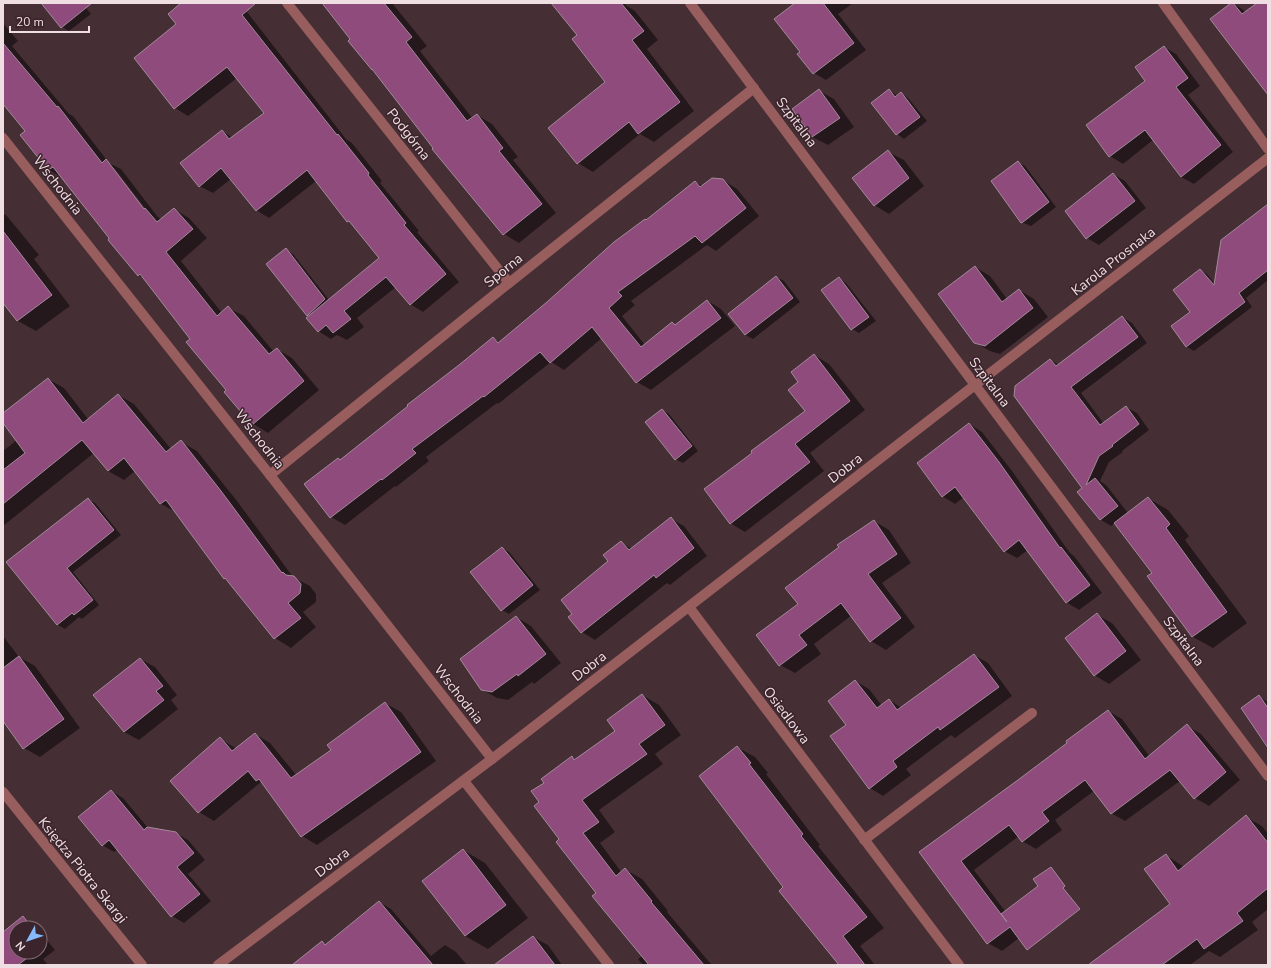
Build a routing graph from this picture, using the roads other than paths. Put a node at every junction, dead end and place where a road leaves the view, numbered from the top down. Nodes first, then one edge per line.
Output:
1 (287, 3) edge
2 (690, 3) edge
3 (1163, 3) edge
4 (754, 88) junction
5 (3, 138) edge
6 (1268, 148) edge
7 (1268, 158) edge
8 (509, 283) junction
9 (975, 385) junction
10 (270, 475) junction
11 (689, 607) junction
12 (1032, 713) dead end
13 (492, 759) junction
14 (1268, 776) edge
15 (464, 781) junction
16 (3, 792) edge
17 (864, 840) junction
18 (142, 965) edge
19 (218, 965) edge
20 (609, 965) edge
21 (959, 965) edge

1 - 8 street, Podgórna
2 - 4 street, Szpitalna
3 - 6 street
4 - 8 street, Sporna
4 - 9 street, Szpitalna
5 - 10 street, Wschodnia
7 - 9 street, Karola Prosnaka
8 - 10 street, Sporna
9 - 11 street, Dobra
9 - 14 street, Szpitalna
10 - 13 street, Wschodnia
11 - 13 street, Dobra
11 - 17 street, Osiedlowa
12 - 17 street
13 - 15 street, Dobra
15 - 19 street, Dobra
15 - 20 street
16 - 18 street, Księdza Piotra Skargi
17 - 21 street, Osiedlowa

